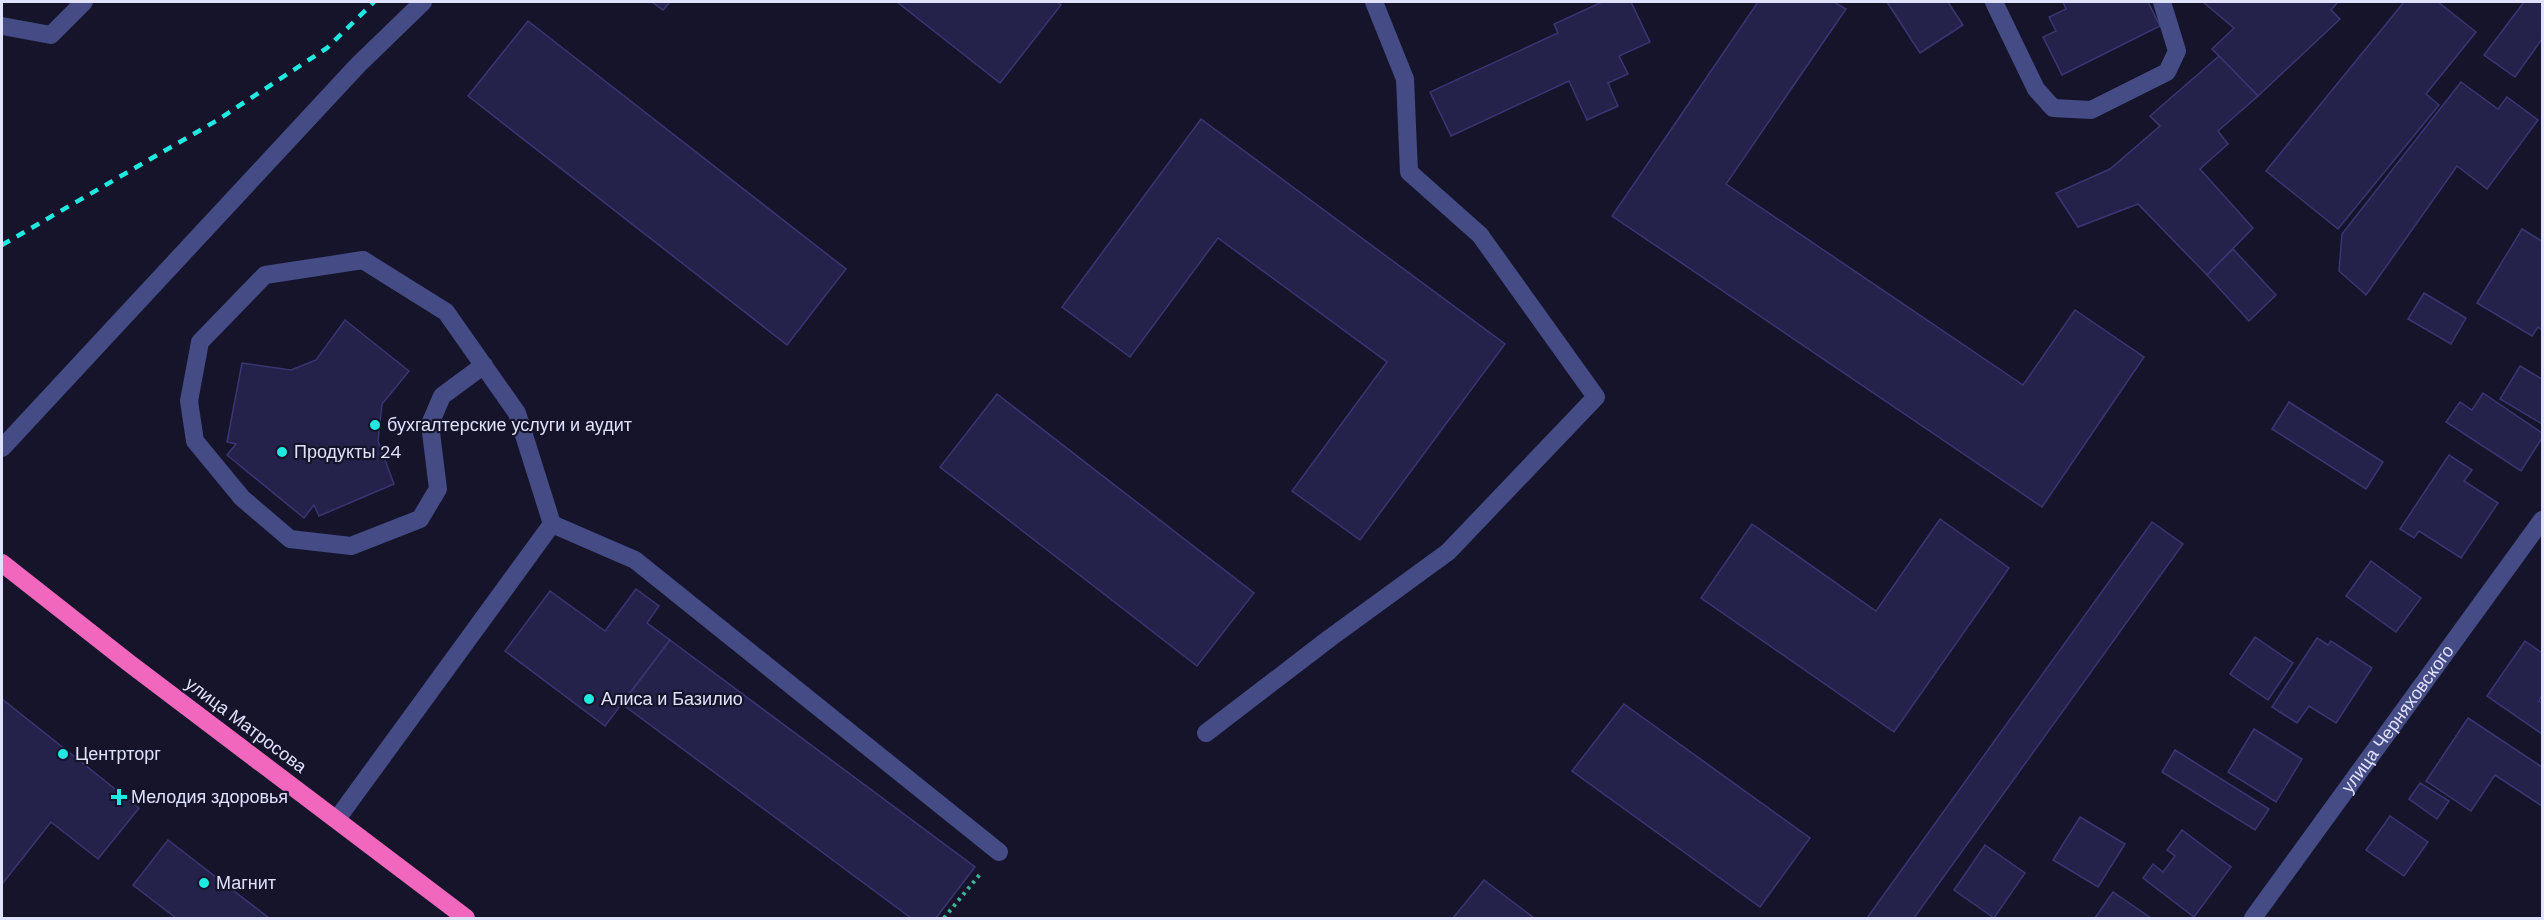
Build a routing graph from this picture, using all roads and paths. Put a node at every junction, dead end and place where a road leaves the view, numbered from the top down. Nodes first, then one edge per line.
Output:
1 (84, 2) edge
2 (423, 2) edge
3 (1374, 2) edge
4 (1994, 2) edge
5 (2162, 2) edge
6 (2, 26) edge
7 (484, 365) junction
8 (2, 448) edge
9 (2542, 520) edge
10 (552, 524) junction
11 (2, 563) edge
12 (1206, 733) dead end
13 (337, 819) junction
14 (999, 852) joint
15 (466, 918) edge
16 (944, 918) edge
17 (2253, 918) edge

1 - 6 street
2 - 8 street
3 - 12 street
4 - 5 street
7 - 7 street
7 - 10 street
9 - 17 street, улица Черняховского
10 - 13 street
10 - 14 street
11 - 13 highway, улица Матросова
13 - 15 highway, улица Матросова
14 - 16 path

